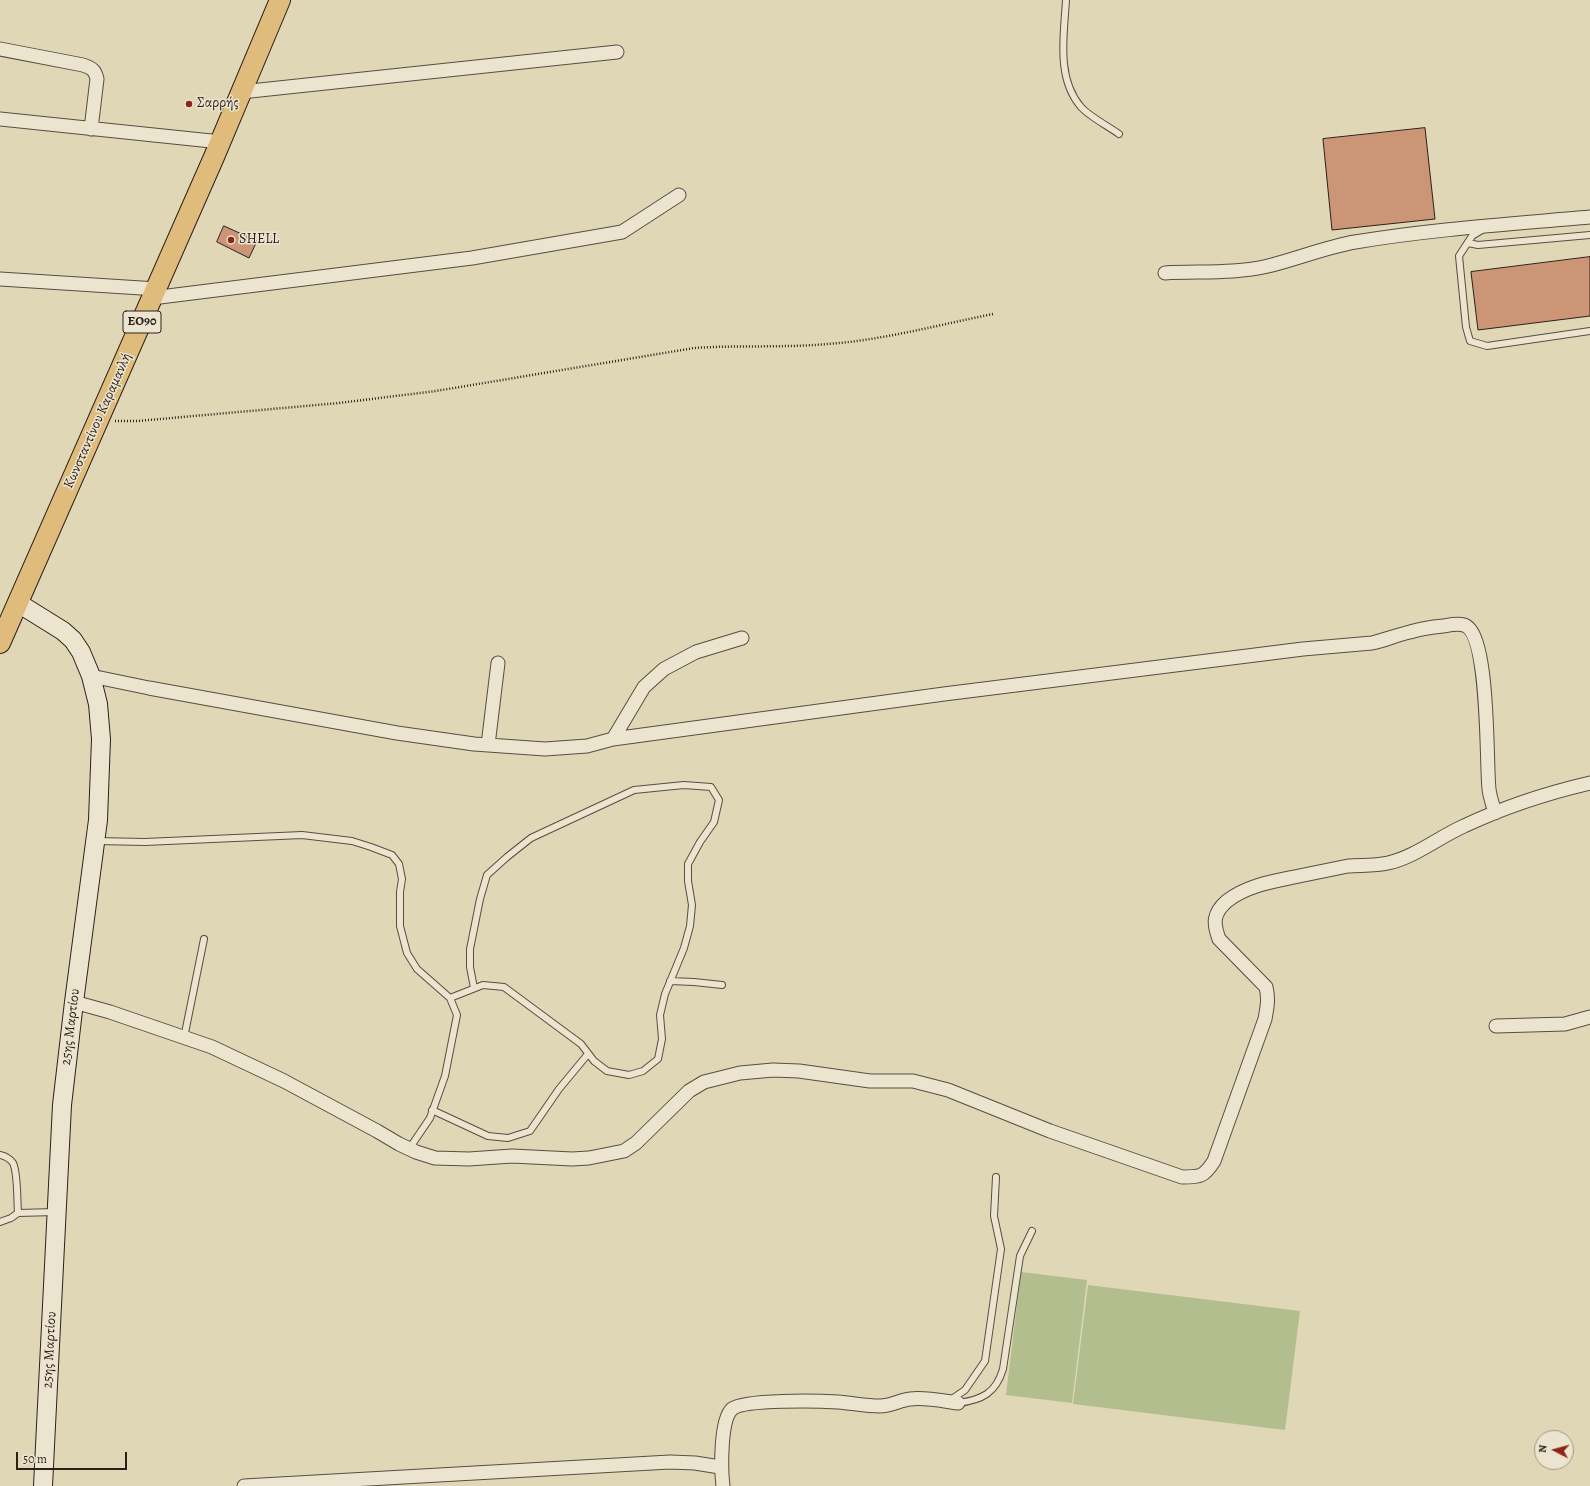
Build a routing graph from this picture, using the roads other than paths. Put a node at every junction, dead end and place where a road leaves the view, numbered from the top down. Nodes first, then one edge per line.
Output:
1 (280, 0) edge
2 (1066, 0) edge
3 (0, 49) edge
4 (617, 52) dead end
5 (241, 92) junction
6 (0, 119) edge
7 (91, 129) junction
8 (1119, 134) dead end
9 (221, 142) junction
10 (679, 195) dead end
11 (1590, 217) edge
12 (1488, 226) junction
13 (1590, 235) edge
14 (1468, 243) junction
15 (1165, 273) dead end
16 (0, 279) edge
17 (155, 294) junction
18 (1590, 331) edge
19 (18, 603) junction
20 (742, 638) dead end
21 (0, 643) edge
22 (498, 663) dead end
23 (91, 676) junction
24 (613, 739) junction
25 (488, 745) junction
26 (1590, 783) edge
27 (1496, 813) junction
28 (96, 841) junction
29 (204, 939) dead end
30 (670, 981) junction
31 (722, 985) dead end
32 (474, 988) junction
33 (450, 998) junction
34 (74, 1002) junction
35 (1590, 1017) edge
36 (1496, 1026) dead end
37 (184, 1038) junction
38 (588, 1054) junction
39 (432, 1110) junction
40 (409, 1149) junction
41 (0, 1155) edge
42 (996, 1177) dead end
43 (56, 1212) junction
44 (18, 1213) junction
45 (0, 1222) edge
46 (1032, 1231) dead end
47 (953, 1402) junction
48 (720, 1467) junction
49 (43, 1486) edge
50 (244, 1486) edge
51 (723, 1486) edge

1 - 5 main road, Κωνσταντίνου Καραμανλή / ΕΟ90
2 - 8 lane
3 - 7 street
4 - 5 street
5 - 9 main road, Κωνσταντίνου Καραμανλή / ΕΟ90
6 - 7 street
7 - 9 street
9 - 17 main road, Κωνσταντίνου Καραμανλή / ΕΟ90
10 - 17 street
11 - 12 street
12 - 14 lane
12 - 15 street
13 - 14 lane
14 - 18 lane
16 - 17 street
17 - 19 main road, Κωνσταντίνου Καραμανλή / ΕΟ90
19 - 21 main road, Κωνσταντίνου Καραμανλή / ΕΟ90
19 - 23 main road, 25ης Μαρτίου
20 - 24 street
22 - 25 street
23 - 25 street
23 - 28 main road, 25ης Μαρτίου
24 - 25 street
24 - 27 street
26 - 27 street
27 - 40 street
28 - 33 lane
28 - 34 main road, 25ης Μαρτίου
29 - 37 lane
30 - 31 lane
30 - 32 lane
30 - 38 lane
32 - 33 lane
32 - 38 lane
33 - 39 lane
34 - 37 street
34 - 43 main road, 25ης Μαρτίου
35 - 36 street
37 - 40 street
38 - 39 lane
39 - 40 lane
41 - 44 lane
42 - 47 lane
43 - 44 lane
43 - 49 main road, 25ης Μαρτίου
44 - 45 lane
46 - 47 lane
47 - 48 street
48 - 50 street
48 - 51 street

